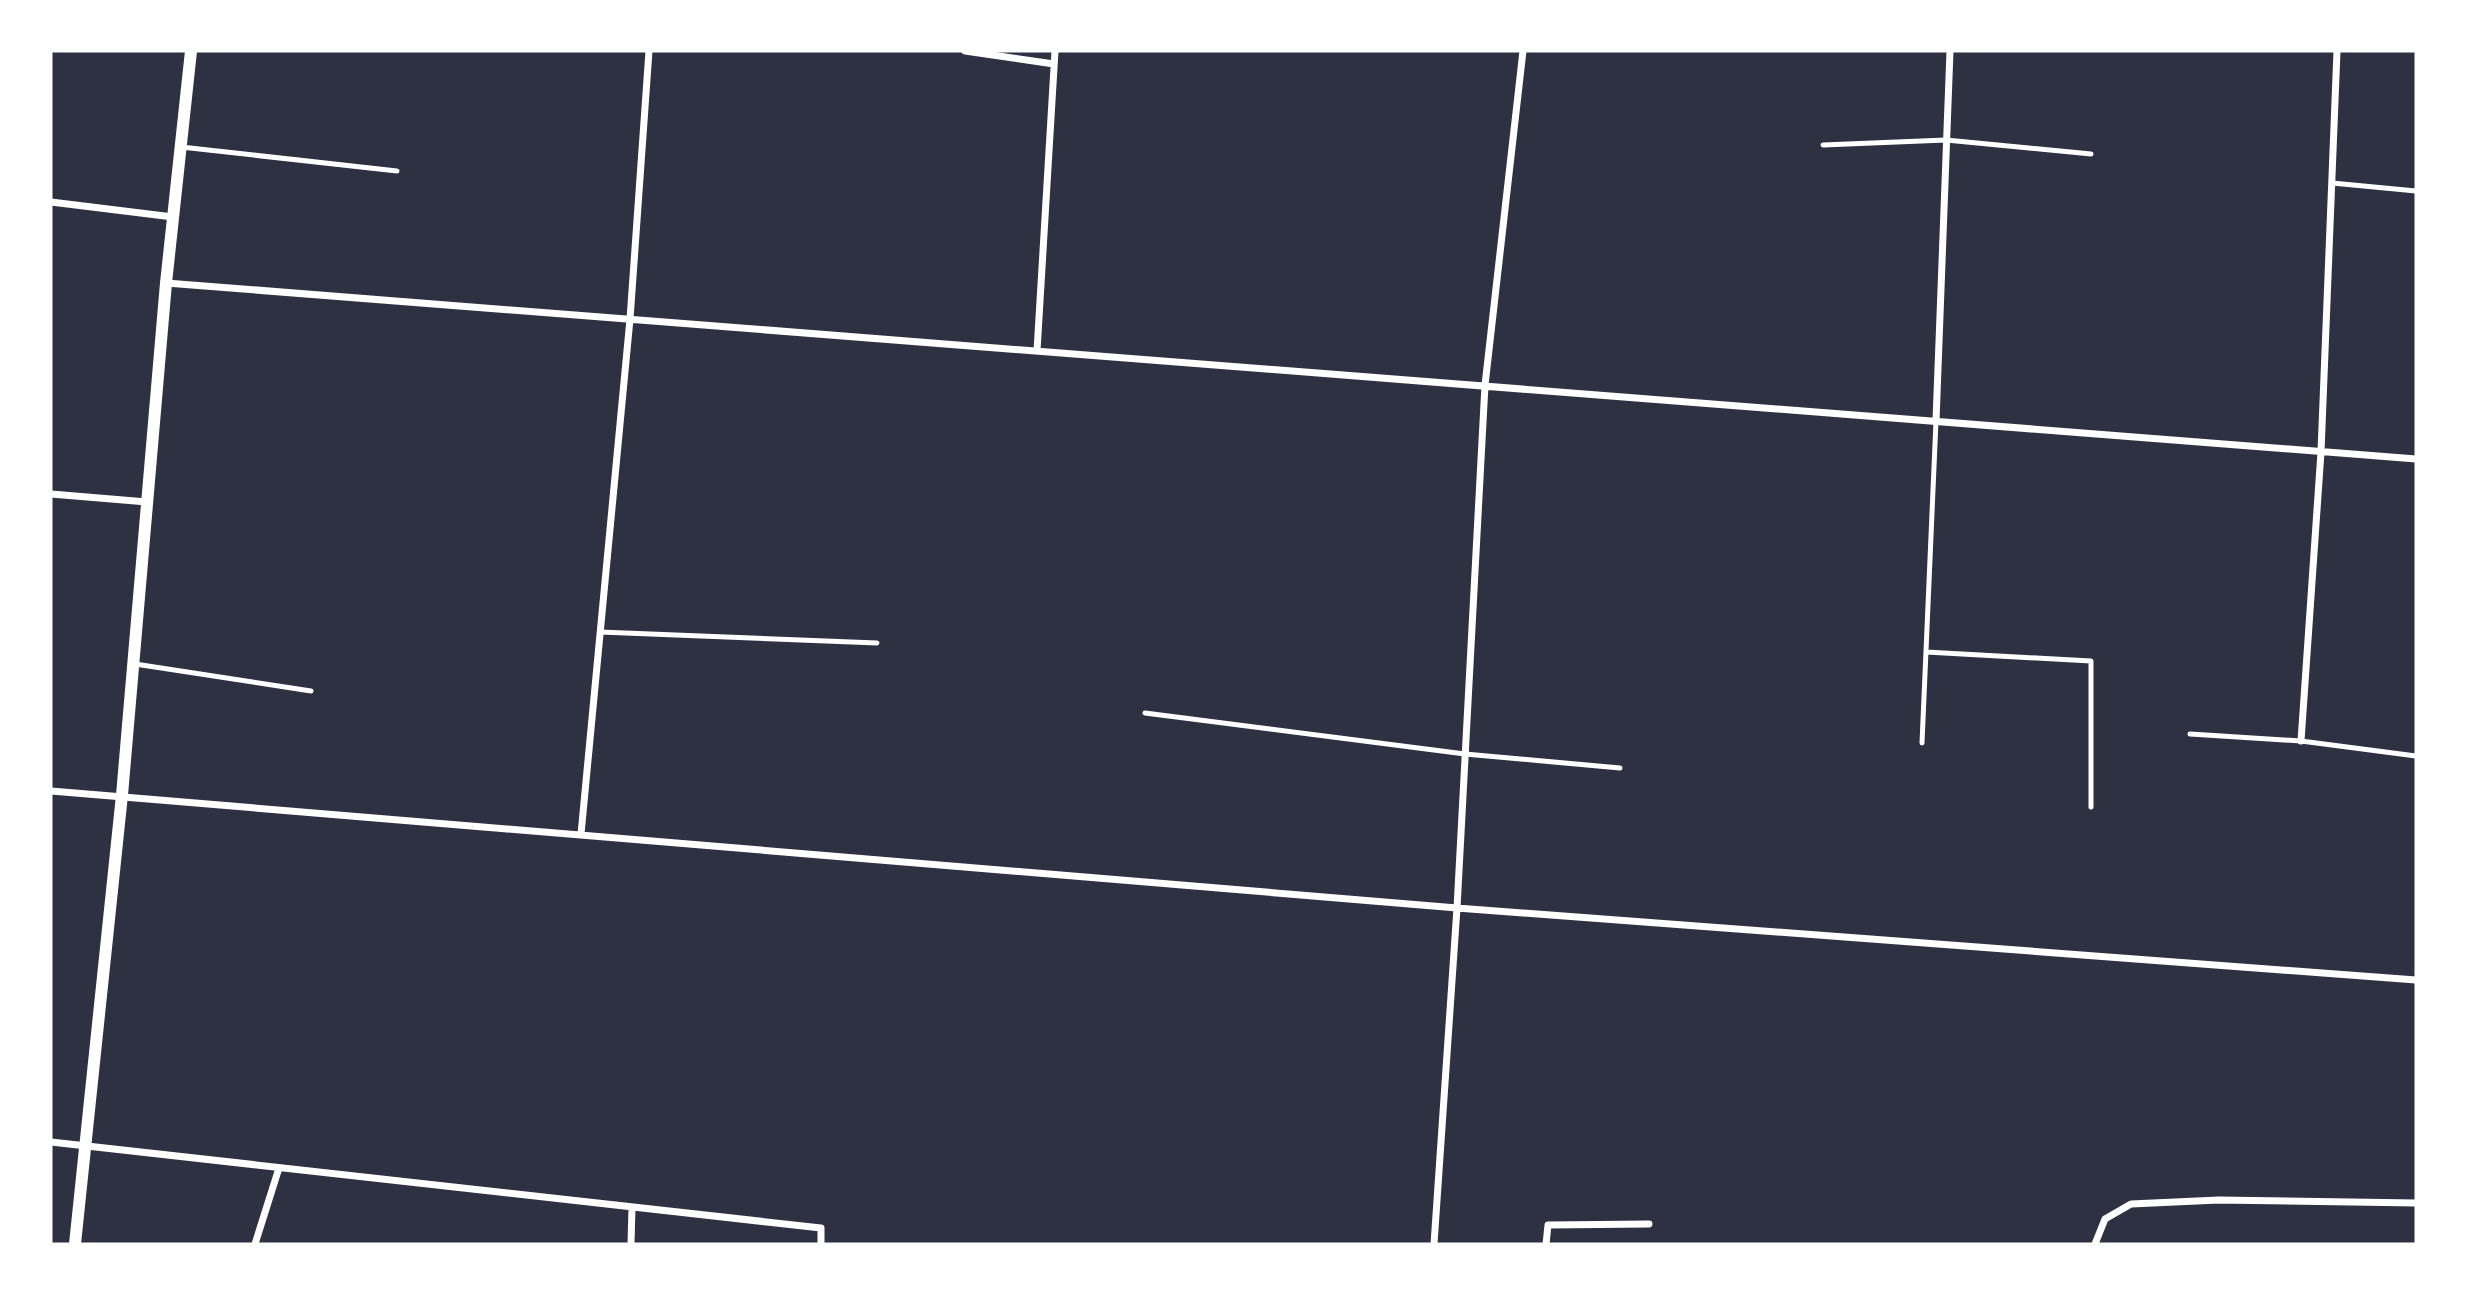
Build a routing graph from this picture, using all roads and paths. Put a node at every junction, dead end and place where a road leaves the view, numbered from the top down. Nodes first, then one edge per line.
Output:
1 (191, 51) edge
2 (649, 51) edge
3 (965, 51) edge
4 (1055, 51) edge
5 (1523, 51) edge
6 (1950, 51) edge
7 (2337, 51) edge
8 (1054, 64) junction
9 (1946, 140) junction
10 (1823, 145) dead end
11 (181, 146) junction
12 (2091, 154) dead end
13 (397, 171) dead end
14 (2332, 183) junction
15 (2416, 191) edge
16 (51, 202) edge
17 (173, 217) junction
18 (166, 284) junction
19 (630, 319) junction
20 (1037, 351) junction
21 (1485, 385) junction
22 (1936, 421) junction
23 (2321, 452) junction
24 (2416, 459) edge
25 (51, 494) edge
26 (147, 502) junction
27 (600, 632) junction
28 (877, 643) dead end
29 (1926, 652) junction
30 (134, 664) junction
31 (311, 691) dead end
32 (1145, 713) dead end
33 (2190, 734) dead end
34 (2301, 741) junction
35 (1922, 743) dead end
36 (1465, 754) junction
37 (2416, 756) edge
38 (1620, 768) dead end
39 (51, 791) edge
40 (122, 796) junction
41 (2091, 807) dead end
42 (581, 834) junction
43 (1457, 908) junction
44 (2416, 980) edge
45 (51, 1142) edge
46 (84, 1145) junction
47 (279, 1168) junction
48 (2416, 1203) edge
49 (632, 1207) junction
50 (1649, 1224) dead end
51 (75, 1244) edge
52 (256, 1244) edge
53 (631, 1244) edge
54 (821, 1244) edge
55 (1434, 1244) edge
56 (1546, 1244) edge
57 (2095, 1244) edge

1 - 11 street
2 - 19 street
3 - 8 street
4 - 8 street
5 - 21 street
6 - 9 street
7 - 14 street
8 - 20 street
9 - 10 lane
9 - 12 lane
9 - 22 street
11 - 13 lane
11 - 17 street
14 - 15 lane
14 - 23 street
16 - 17 street
17 - 18 street
18 - 19 street
18 - 26 street
19 - 20 street
19 - 27 street
20 - 21 street
21 - 22 street
21 - 36 street
22 - 23 street
22 - 29 lane
23 - 24 street
23 - 34 street
25 - 26 street
26 - 30 street
27 - 28 lane
27 - 42 street
29 - 35 lane
29 - 41 lane
30 - 31 lane
30 - 40 street
32 - 36 lane
33 - 34 lane
34 - 37 lane
36 - 38 lane
36 - 43 street
39 - 40 street
40 - 42 street
40 - 46 street
42 - 43 street
43 - 44 street
43 - 55 street
45 - 46 street
46 - 47 street
46 - 51 street
47 - 49 street
47 - 52 street
48 - 57 street
49 - 53 street
49 - 54 street
50 - 56 street

